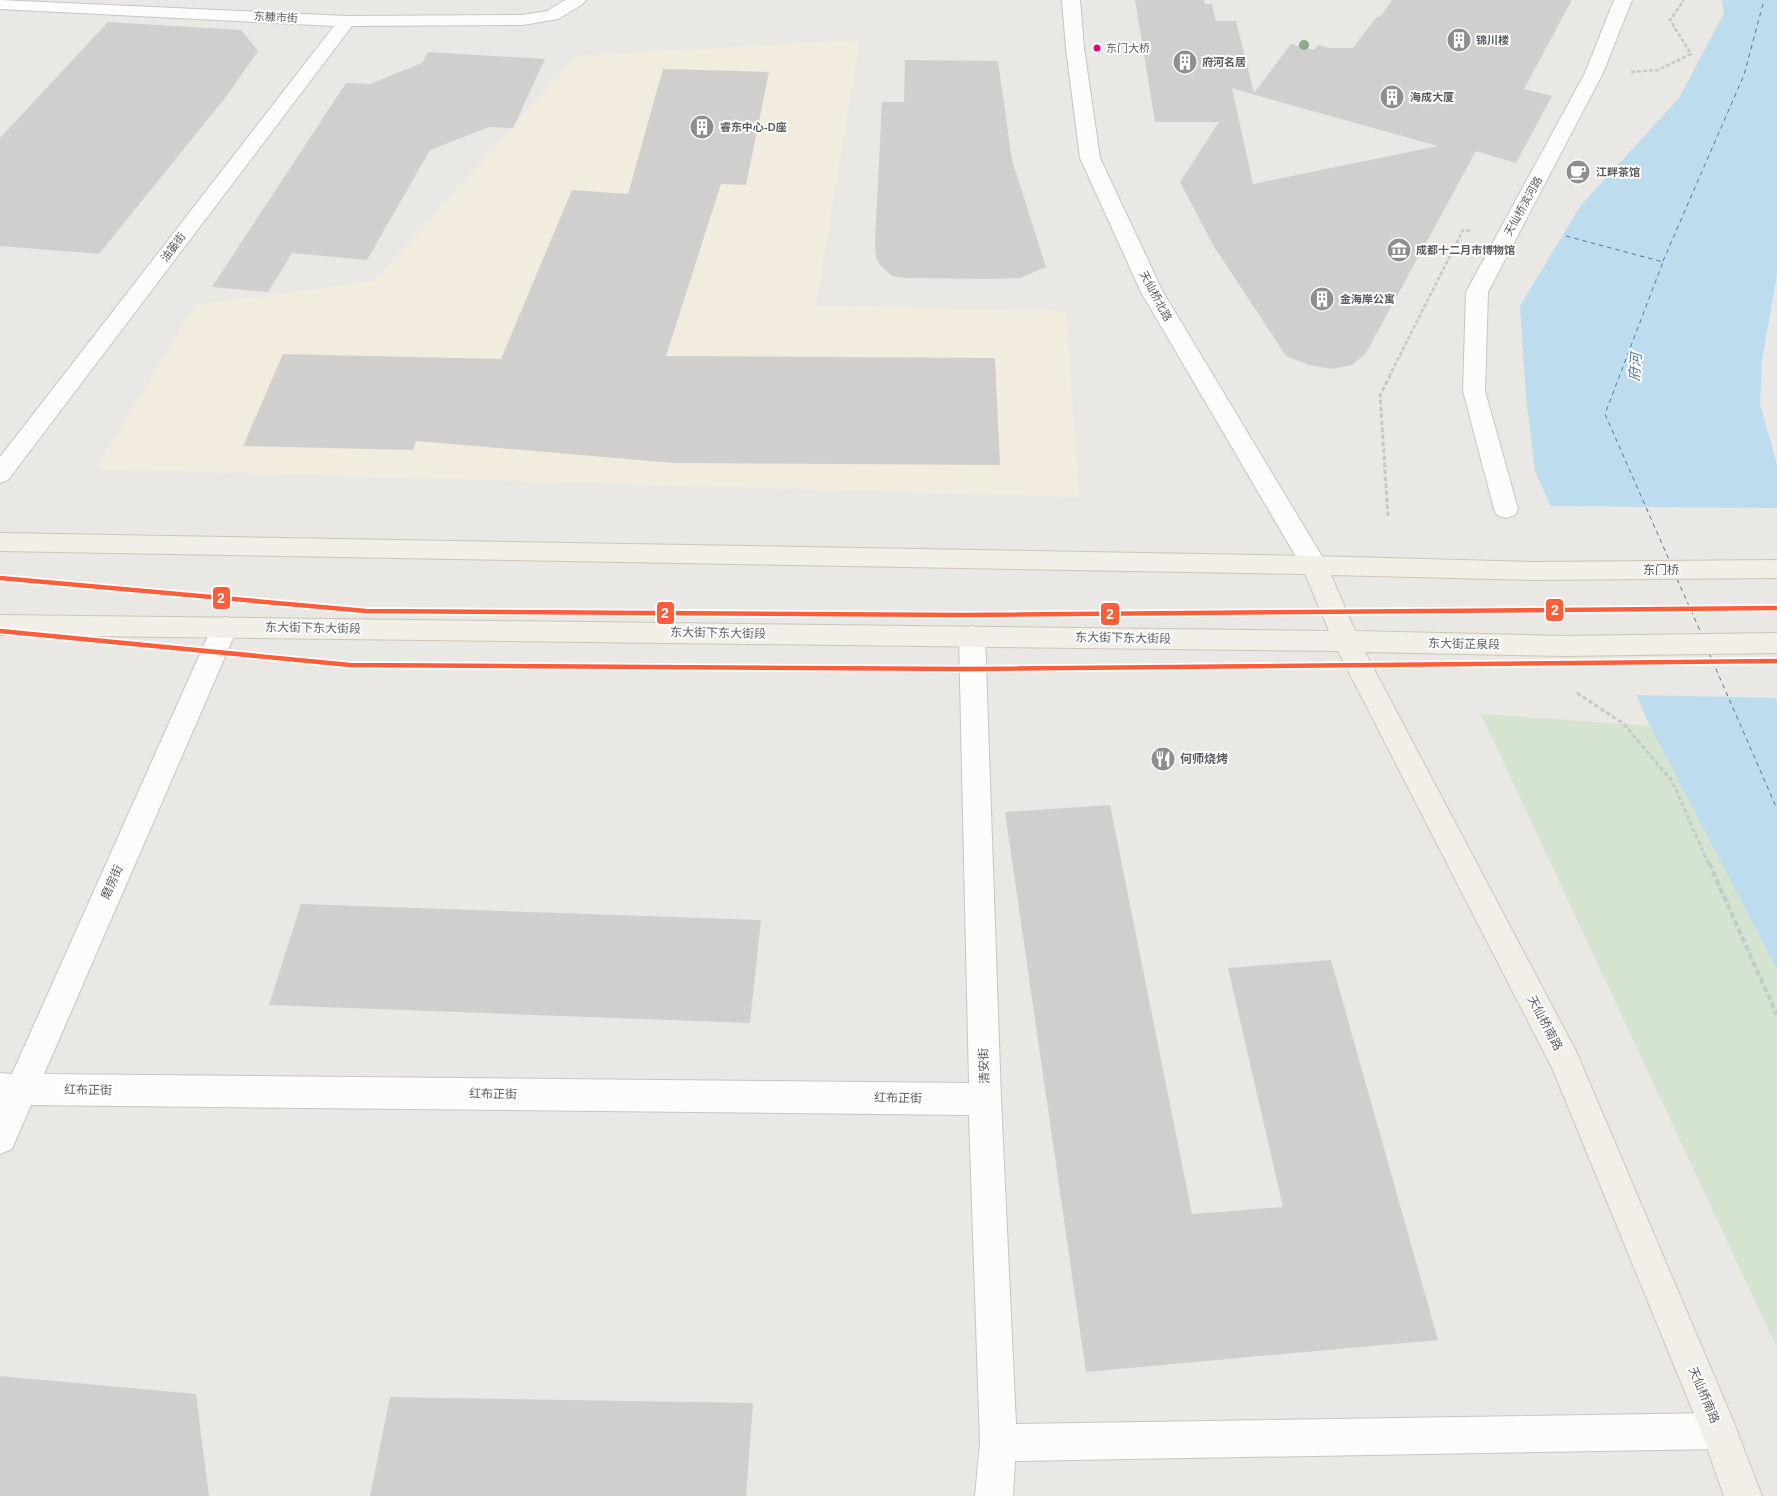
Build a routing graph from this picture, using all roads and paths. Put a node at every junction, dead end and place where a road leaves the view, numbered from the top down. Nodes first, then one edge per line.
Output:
1 (577, 0) edge
2 (1071, 0) edge
3 (1623, 0) edge
4 (1684, 0) edge
5 (12, 3) edge
6 (347, 21) junction
7 (1594, 73) junction
8 (1478, 233) dead end
9 (0, 474) edge
10 (1506, 510) dead end
11 (1388, 516) dead end
12 (0, 542) edge
13 (1314, 565) junction
14 (1777, 569) edge
15 (0, 625) edge
16 (225, 627) junction
17 (972, 636) junction
18 (1346, 641) junction
19 (1777, 643) edge
20 (1577, 693) dead end
21 (1777, 1015) edge
22 (10, 1089) edge
23 (985, 1099) junction
24 (0, 1138) edge
25 (1719, 1431) junction
26 (998, 1443) junction
27 (994, 1496) edge
28 (1743, 1496) edge

1 - 6 street, 东糠市街
2 - 13 street, 天仙桥北路
3 - 7 street, 天仙桥滨河路
4 - 7 path
5 - 6 street, 东糠市街
6 - 9 street, 油篓街
7 - 10 street, 天仙桥滨河路
8 - 11 path
12 - 13 main road
13 - 14 main road, 东门桥
13 - 18 main road, 天仙桥南路
15 - 16 main road, 东大街下东大街段
16 - 17 main road, 东大街下东大街段
16 - 22 street, 磨房街
17 - 18 main road, 东大街下东大街段
17 - 23 street, 清安街
18 - 19 main road, 东大街芷泉段
18 - 25 main road, 天仙桥南路
20 - 21 path
22 - 23 street, 红布正街
22 - 24 street, 磨房街
23 - 26 street, 清安街
25 - 26 street
25 - 28 main road, 天仙桥南路
26 - 27 street, 清安街

